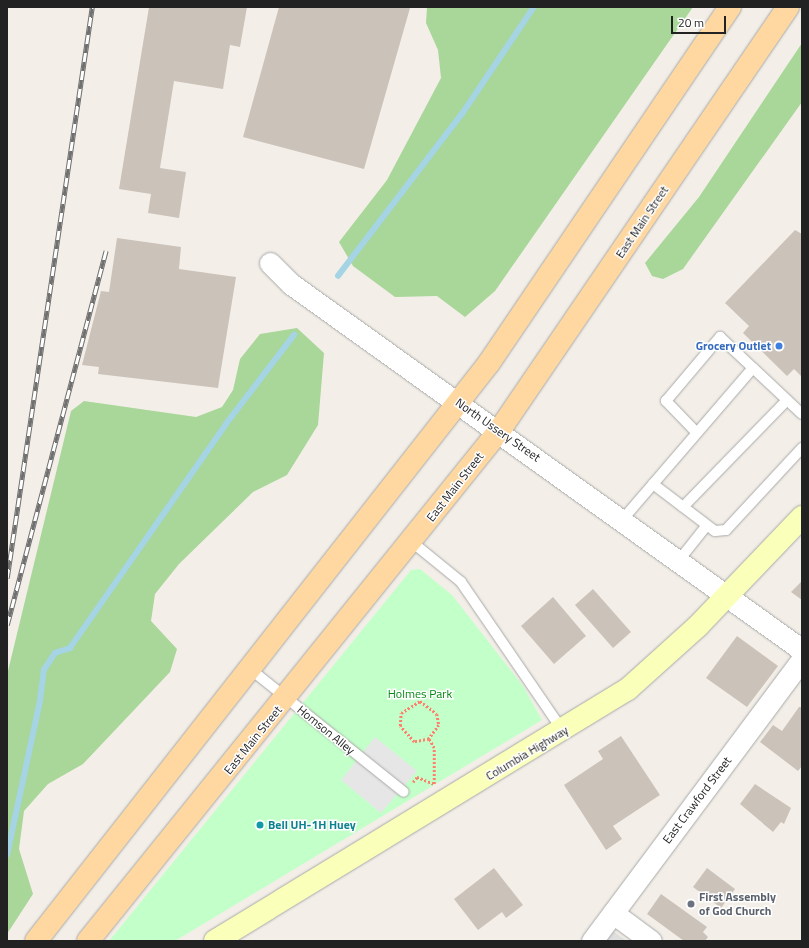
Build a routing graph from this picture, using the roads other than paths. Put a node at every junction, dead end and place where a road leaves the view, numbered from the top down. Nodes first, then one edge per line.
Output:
1 (730, 7) edge
2 (788, 7) edge
3 (270, 263) dead end
4 (753, 368) junction
5 (787, 400) junction
6 (459, 403) junction
7 (802, 414) edge
8 (499, 431) junction
9 (695, 431) junction
10 (802, 448) edge
11 (653, 484) junction
12 (683, 507) junction
13 (802, 517) edge
14 (623, 519) junction
15 (707, 525) junction
16 (412, 542) junction
17 (680, 559) junction
18 (729, 594) junction
19 (802, 650) edge
20 (802, 658) edge
21 (249, 668) junction
22 (287, 698) junction
23 (563, 731) junction
24 (404, 792) road end
25 (613, 913) junction
26 (36, 941) edge
27 (88, 941) edge
28 (215, 941) edge
29 (592, 941) edge
30 (651, 941) edge

1 - 6 main road
2 - 8 main road, East Main Street
3 - 6 street, North Ussery Street
4 - 5 lane
4 - 9 lane
4 - 9 lane
5 - 7 lane
5 - 12 lane
6 - 8 street, North Ussery Street
6 - 21 main road
8 - 14 street, North Ussery Street
8 - 16 main road, East Main Street
9 - 11 lane
10 - 15 lane
11 - 12 lane
11 - 14 lane
12 - 15 lane
13 - 18 main road, Columbia Highway
14 - 17 street, North Ussery Street
15 - 17 lane
16 - 22 main road, East Main Street
16 - 23 lane
17 - 18 street, North Ussery Street
18 - 19 street, North Ussery Street
18 - 23 main road, Columbia Highway
20 - 25 street, East Crawford Street
21 - 22 lane, Homson Alley
21 - 26 main road
22 - 24 lane, Homson Alley
22 - 27 main road, East Main Street
23 - 28 main road, Columbia Highway
25 - 29 street, East Crawford Street
25 - 30 street

